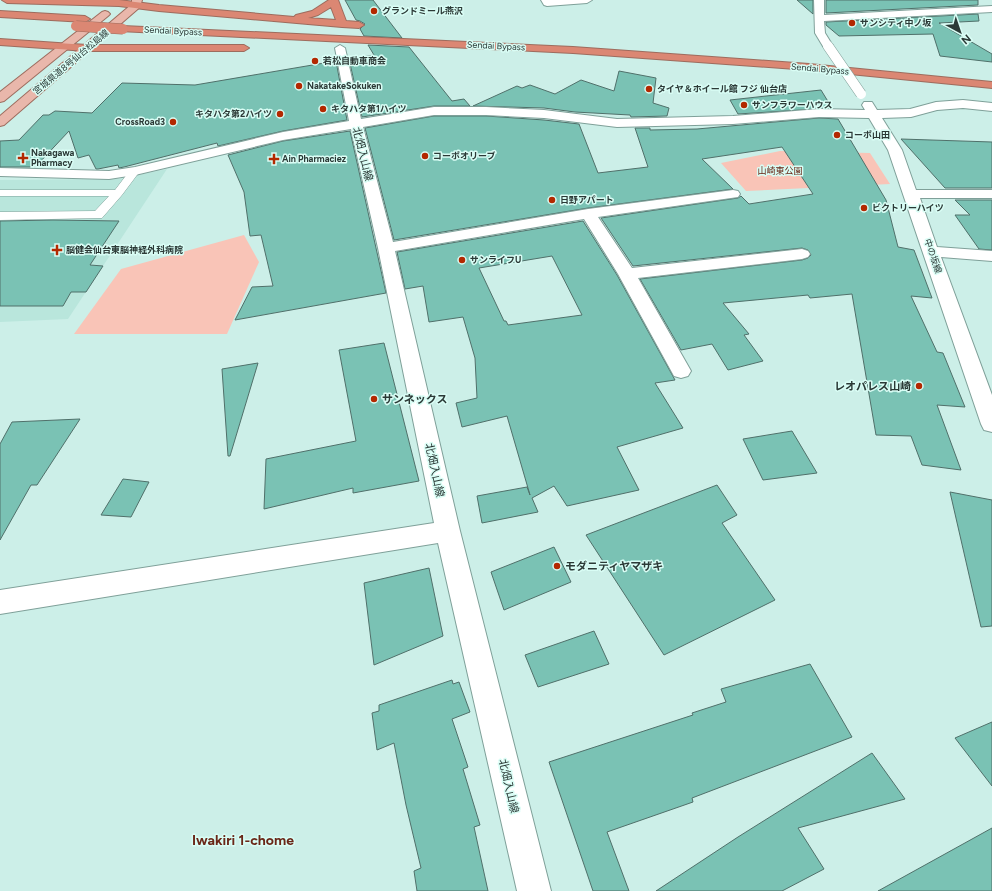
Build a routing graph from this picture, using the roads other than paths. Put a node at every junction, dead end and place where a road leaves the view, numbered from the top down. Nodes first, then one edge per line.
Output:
1 (7, 0) edge
2 (546, 0) edge
3 (587, 0) edge
4 (819, 0) edge
5 (973, 0) edge
6 (122, 1) edge
7 (334, 1) edge
8 (137, 3) edge
9 (980, 9) junction
10 (992, 9) edge
11 (0, 14) edge
12 (275, 17) junction
13 (820, 18) junction
14 (0, 22) edge
15 (342, 24) junction
16 (126, 25) junction
17 (372, 26) dead end
18 (0, 42) edge
19 (62, 47) junction
20 (505, 47) junction
21 (87, 48) junction
22 (255, 48) dead end
23 (309, 48) dead end
24 (340, 48) junction
25 (701, 49) dead end
26 (717, 50) dead end
27 (992, 76) edge
28 (992, 85) edge
29 (0, 98) edge
30 (992, 107) edge
31 (875, 114) junction
32 (0, 122) edge
33 (356, 124) junction
34 (136, 171) junction
35 (0, 172) edge
36 (118, 193) junction
37 (0, 194) edge
38 (733, 194) dead end
39 (911, 194) junction
40 (992, 194) edge
41 (588, 214) junction
42 (0, 216) edge
43 (386, 248) junction
44 (931, 251) junction
45 (802, 254) dead end
46 (992, 256) edge
47 (627, 274) junction
48 (681, 371) dead end
49 (992, 424) edge
50 (448, 531) junction
51 (0, 602) edge
52 (534, 891) edge

1 - 6 highway
2 - 3 street
4 - 13 street, 中の坂線
5 - 9 street
6 - 8 highway
6 - 19 main road, 宮城県道8号仙台松島線
7 - 12 highway
7 - 15 highway
8 - 12 highway
8 - 21 main road, 宮城県道8号仙台松島線
9 - 10 street
9 - 13 street
11 - 16 highway, Sendai Bypass
12 - 15 highway
13 - 31 street, 中の坂線, bridge
14 - 16 highway, Sendai Bypass, bridge
15 - 17 highway
16 - 20 highway, Sendai Bypass
16 - 25 highway, Sendai Bypass
18 - 19 highway
19 - 21 highway
19 - 29 main road, 宮城県道8号仙台松島線
20 - 24 highway
20 - 28 highway, Sendai Bypass
21 - 22 highway
21 - 32 main road, 宮城県道8号仙台松島線
23 - 24 highway
24 - 33 street, 北畑入山線
26 - 27 highway, Sendai Bypass
30 - 31 street
31 - 33 street
31 - 39 street, 中の坂線
33 - 34 street
33 - 43 street, 北畑入山線
34 - 35 street
34 - 36 lane
36 - 37 lane
36 - 42 lane
38 - 41 street
39 - 40 street
39 - 44 street, 中の坂線
41 - 43 street
41 - 47 street
43 - 50 street, 北畑入山線
44 - 46 street
44 - 49 street, 中の坂線
45 - 47 street
47 - 48 street
50 - 51 street
50 - 52 street, 北畑入山線

